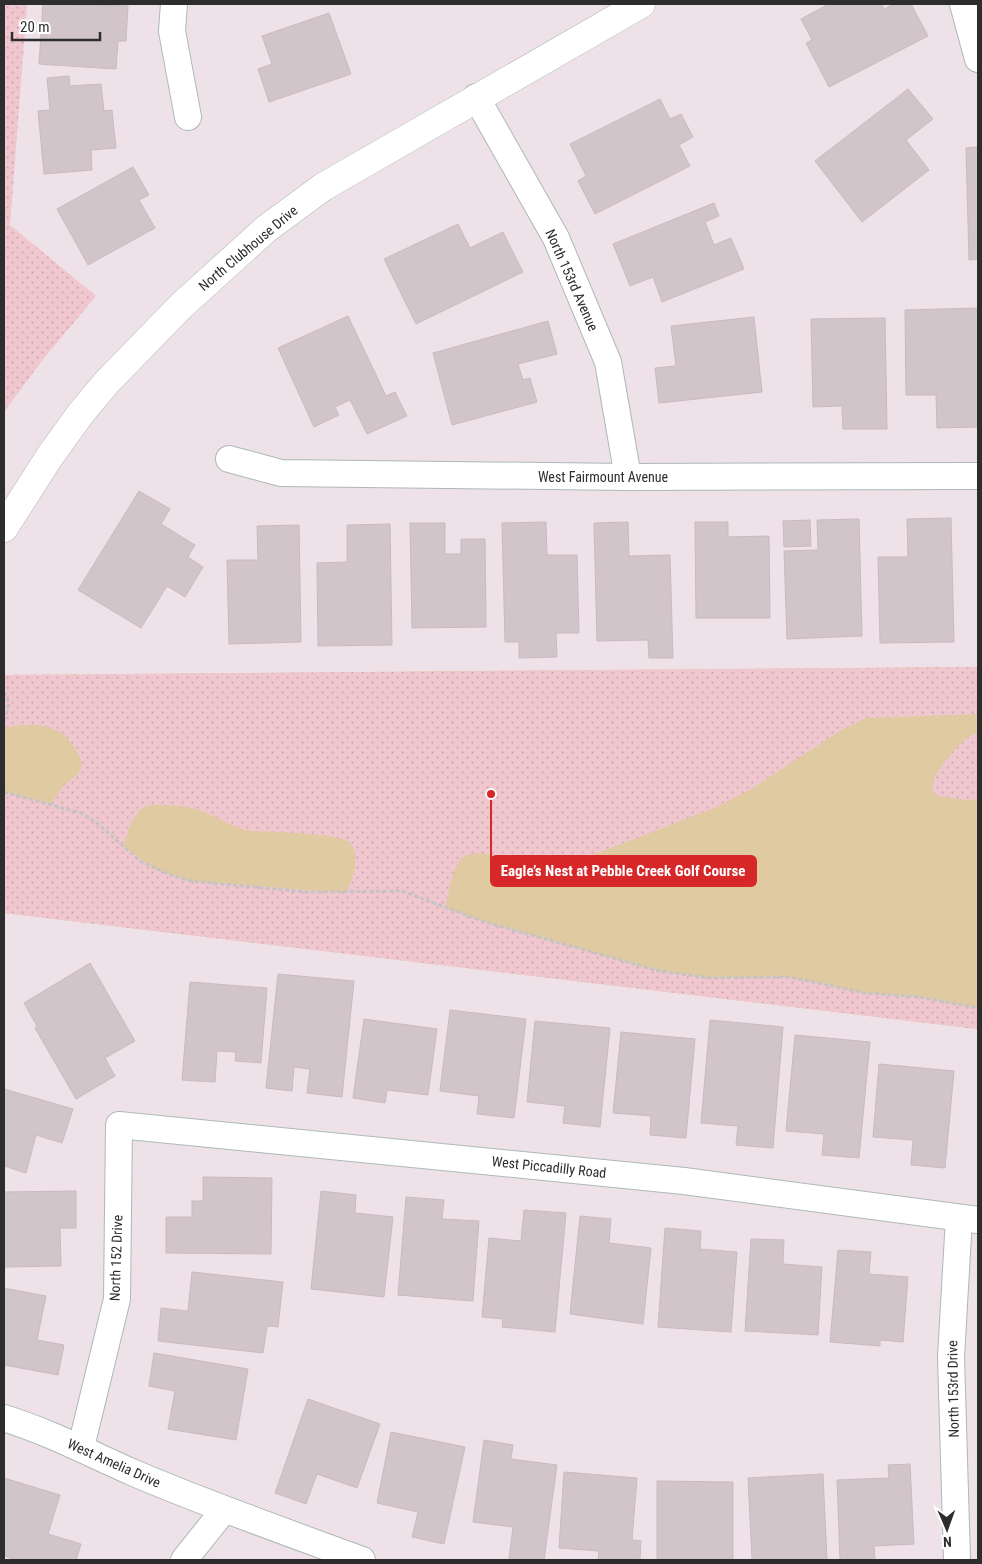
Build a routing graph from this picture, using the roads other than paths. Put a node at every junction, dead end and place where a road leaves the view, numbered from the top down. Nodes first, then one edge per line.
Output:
1 (174, 4) edge
2 (641, 4) edge
3 (963, 4) edge
4 (978, 59) edge
5 (476, 97) junction
6 (188, 117) dead end
7 (229, 459) dead end
8 (978, 476) edge
9 (628, 478) junction
10 (4, 528) edge
11 (119, 1125) joint
12 (969, 1219) edge
13 (4, 1418) edge
14 (81, 1447) junction
15 (224, 1510) junction
16 (184, 1560) edge
17 (362, 1560) edge
18 (957, 1560) edge

1 - 6 street
2 - 5 street, North Clubhouse Drive
3 - 4 street
5 - 9 street, North 153rd Avenue
5 - 10 street, North Clubhouse Drive
7 - 9 street, West Fairmount Avenue
8 - 9 street, West Fairmount Avenue
11 - 12 street, West Piccadilly Road
11 - 14 street, North 152 Drive
12 - 18 street, North 153rd Drive
13 - 14 street, West Amelia Drive
14 - 15 street, West Amelia Drive
15 - 16 street
15 - 17 street, West Amelia Drive

